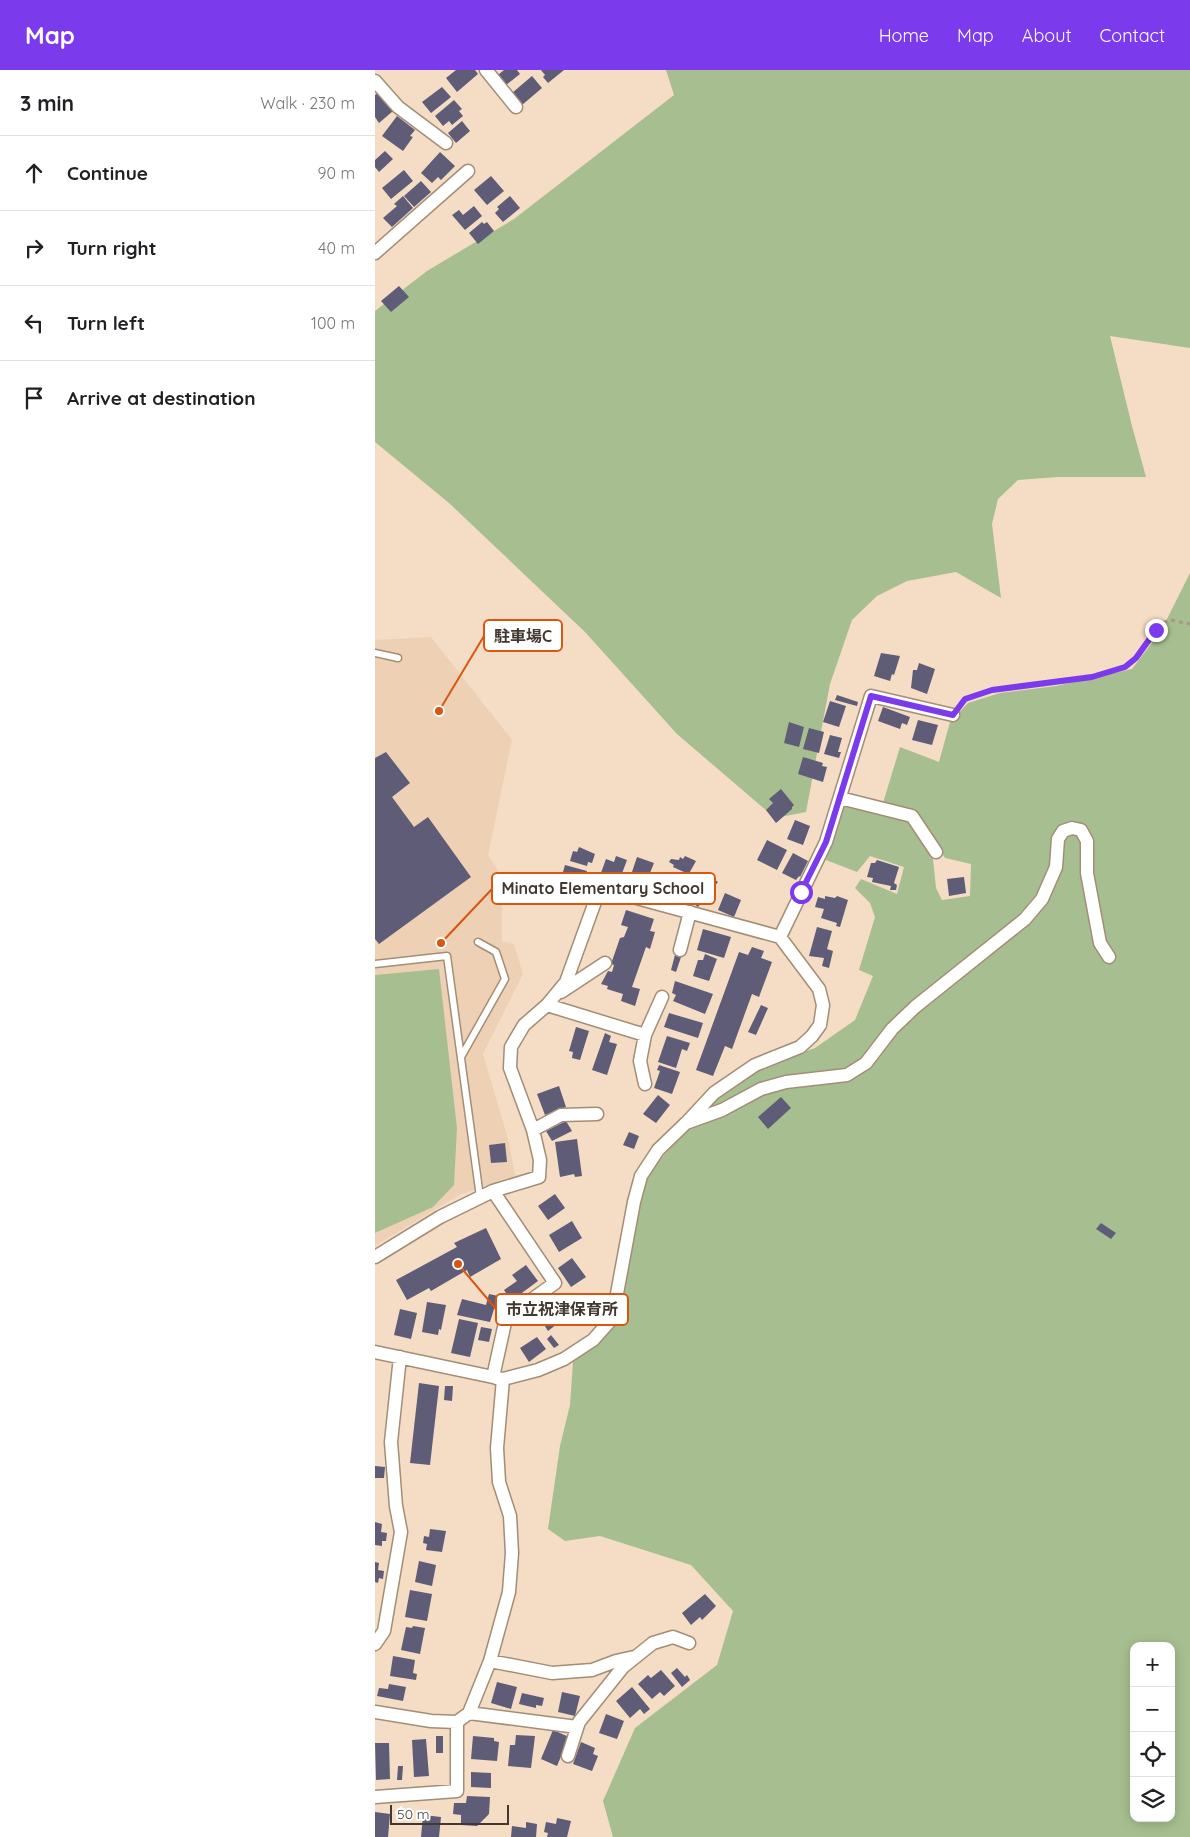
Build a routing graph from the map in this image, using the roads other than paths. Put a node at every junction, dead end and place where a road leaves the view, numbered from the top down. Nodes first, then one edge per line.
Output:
1 (486, 70) edge
2 (375, 80) edge
3 (516, 106) dead end
4 (446, 143) dead end
5 (468, 171) dead end
6 (375, 253) edge
7 (375, 653) edge
8 (398, 658) dead end
9 (953, 715) road end
10 (840, 798) junction
11 (936, 852) dead end
12 (690, 912) junction
13 (780, 937) junction
14 (478, 942) dead end
15 (680, 950) dead end
16 (1109, 957) dead end
17 (605, 962) dead end
18 (375, 964) edge
19 (556, 994) junction
20 (662, 997) dead end
21 (547, 1005) junction
22 (645, 1035) junction
23 (461, 1057) junction
24 (645, 1084) dead end
25 (597, 1114) dead end
26 (686, 1123) junction
27 (533, 1130) junction
28 (493, 1191) junction
29 (480, 1197) junction
30 (375, 1257) edge
31 (375, 1352) edge
32 (401, 1357) junction
33 (498, 1378) junction
34 (689, 1643) dead end
35 (375, 1644) edge
36 (637, 1657) junction
37 (490, 1661) junction
38 (375, 1712) edge
39 (469, 1713) junction
40 (457, 1722) junction
41 (577, 1727) junction
42 (568, 1756) dead end
43 (375, 1797) edge

1 - 3 street
2 - 4 street
5 - 6 street
7 - 8 lane
9 - 10 street
10 - 11 street
10 - 13 street
12 - 13 street
12 - 15 street
12 - 19 street
13 - 26 street
14 - 23 lane
16 - 26 street
17 - 19 street
18 - 23 lane
19 - 21 street
20 - 22 street
21 - 22 street
21 - 27 street
22 - 24 street
23 - 29 lane
25 - 27 street
26 - 33 street
27 - 28 street
28 - 29 street
28 - 33 street
29 - 30 street
31 - 32 street
32 - 33 street
32 - 35 street
33 - 37 street
34 - 36 street
36 - 37 street
36 - 41 street
37 - 39 street
38 - 40 street
39 - 40 street
39 - 41 street
40 - 43 street
41 - 42 street

